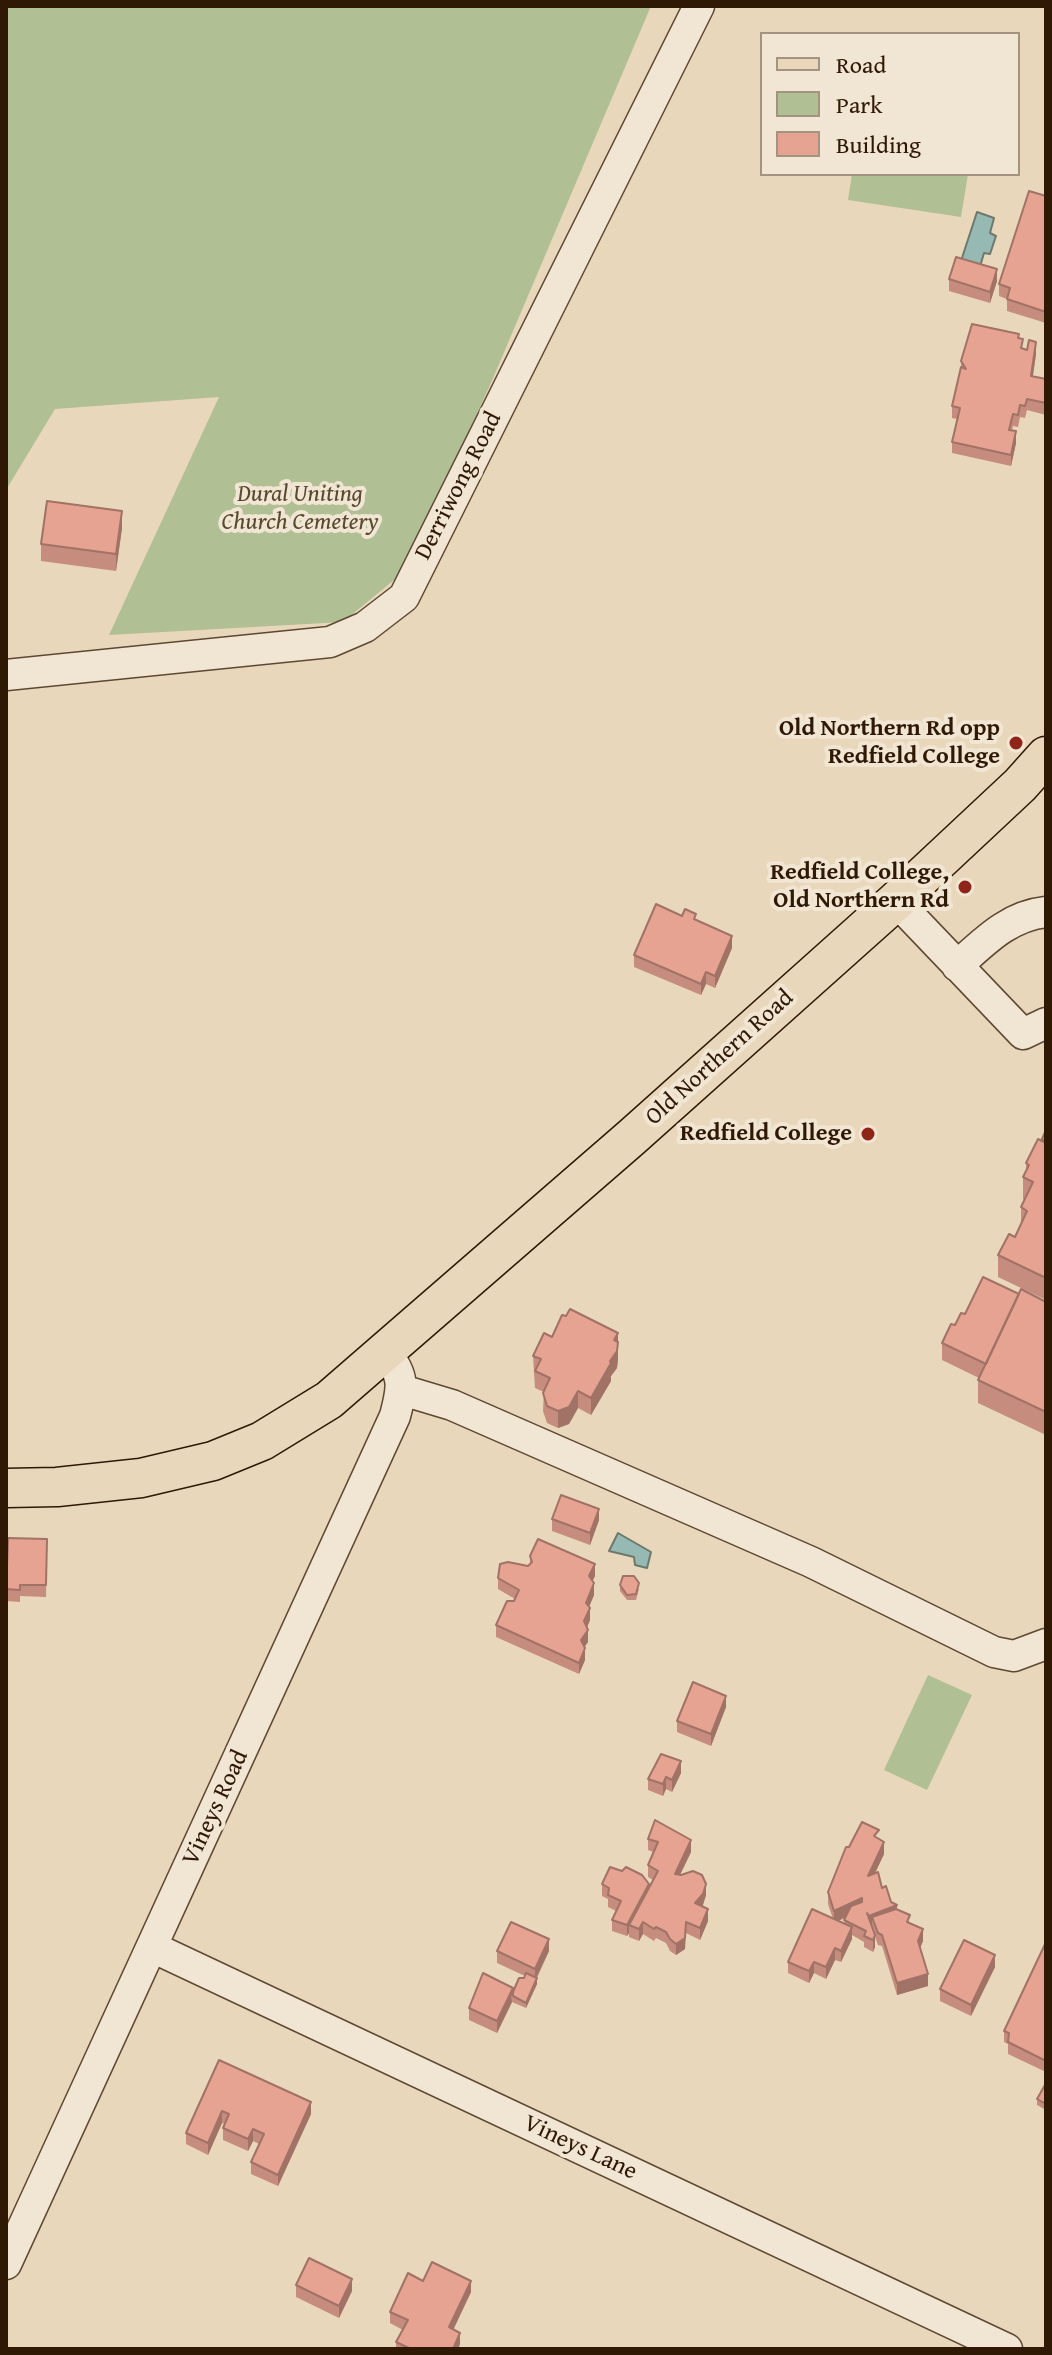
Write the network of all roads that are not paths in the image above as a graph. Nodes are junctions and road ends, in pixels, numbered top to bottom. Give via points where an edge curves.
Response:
1 (699, 6) edge
2 (6, 675) edge
3 (1046, 756) edge
4 (896, 901) junction
5 (1046, 912) edge
6 (957, 966) junction
7 (1046, 1023) edge
8 (384, 1350) junction
9 (402, 1390) junction
10 (6, 1465) edge
11 (6, 1488) edge
12 (1046, 1644) edge
13 (1014, 1656) junction
14 (1046, 1671) edge
15 (152, 1947) junction
16 (6, 2264) edge
17 (1007, 2349) edge

1 - 2 street, Derriwong Road via 404,597 365,627 330,642
3 - 4 main road, Old Northern Road
4 - 6 street
4 - 8 main road, Old Northern Road
5 - 6 street via 1003,926
6 - 7 street via 1023,1034
8 - 9 street via 399,1369
8 - 10 main road, Old Northern Road via 196,1446 117,1460
8 - 11 main road, Old Northern Road via 317,1408 262,1441 213,1461 141,1478
9 - 13 street via 466,1411 811,1562 994,1652
9 - 15 street, Vineys Road via 367,1480
12 - 13 street
13 - 14 street
15 - 16 street, Vineys Road
15 - 17 street, Vineys Lane

